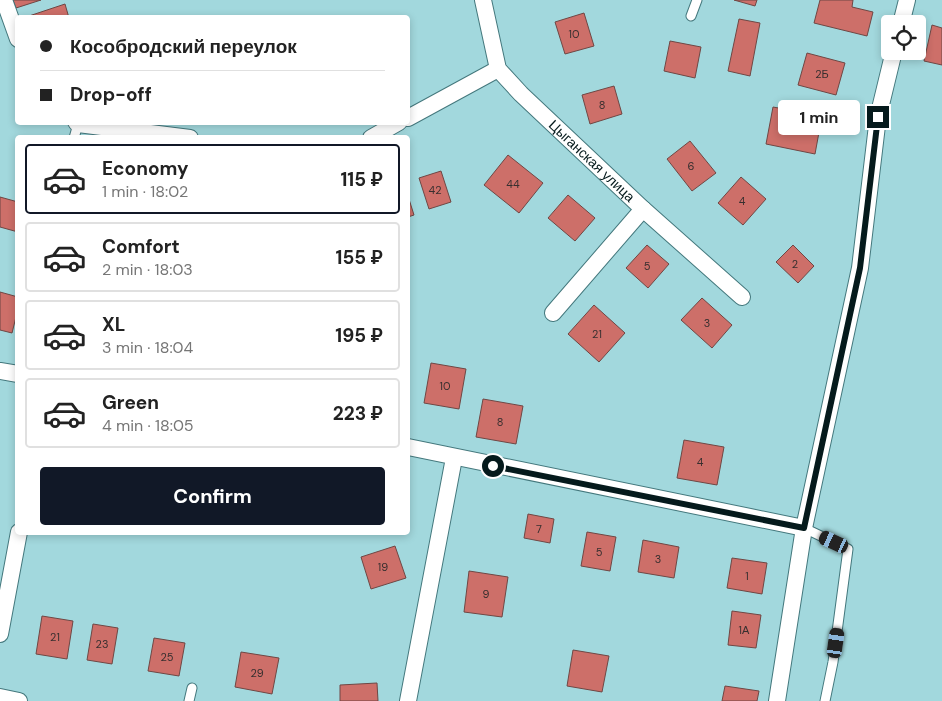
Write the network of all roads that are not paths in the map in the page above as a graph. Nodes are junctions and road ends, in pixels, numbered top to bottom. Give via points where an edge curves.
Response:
1 (4, 0) edge
2 (483, 0) edge
3 (697, 0) edge
4 (907, 0) edge
5 (903, 15) edge
6 (691, 16) dead end
7 (15, 31) edge
8 (892, 60) edge
9 (498, 69) junction
10 (410, 117) edge
11 (393, 125) edge
12 (76, 128) edge
13 (156, 135) edge
14 (375, 135) edge
15 (643, 209) junction
16 (742, 297) dead end
17 (553, 313) dead end
18 (0, 371) edge
19 (15, 374) edge
20 (410, 447) edge
21 (454, 458) junction
22 (804, 528) junction
23 (18, 535) edge
24 (0, 634) edge
25 (192, 688) dead end
26 (0, 697) edge
27 (19, 701) edge
28 (189, 701) edge
29 (408, 701) edge
30 (777, 701) edge
31 (825, 701) edge

1 - 7 street
2 - 9 street
3 - 6 lane
4 - 5 street
8 - 22 street via 878,117 860,268
9 - 10 street
9 - 15 street, Цыганская улица
11 - 14 street
12 - 13 street
15 - 16 street, Цыганская улица
15 - 17 street
18 - 19 street
20 - 21 street
21 - 22 street
21 - 29 street
22 - 30 street
22 - 31 lane via 848,549
23 - 24 street
25 - 28 lane
26 - 27 street

